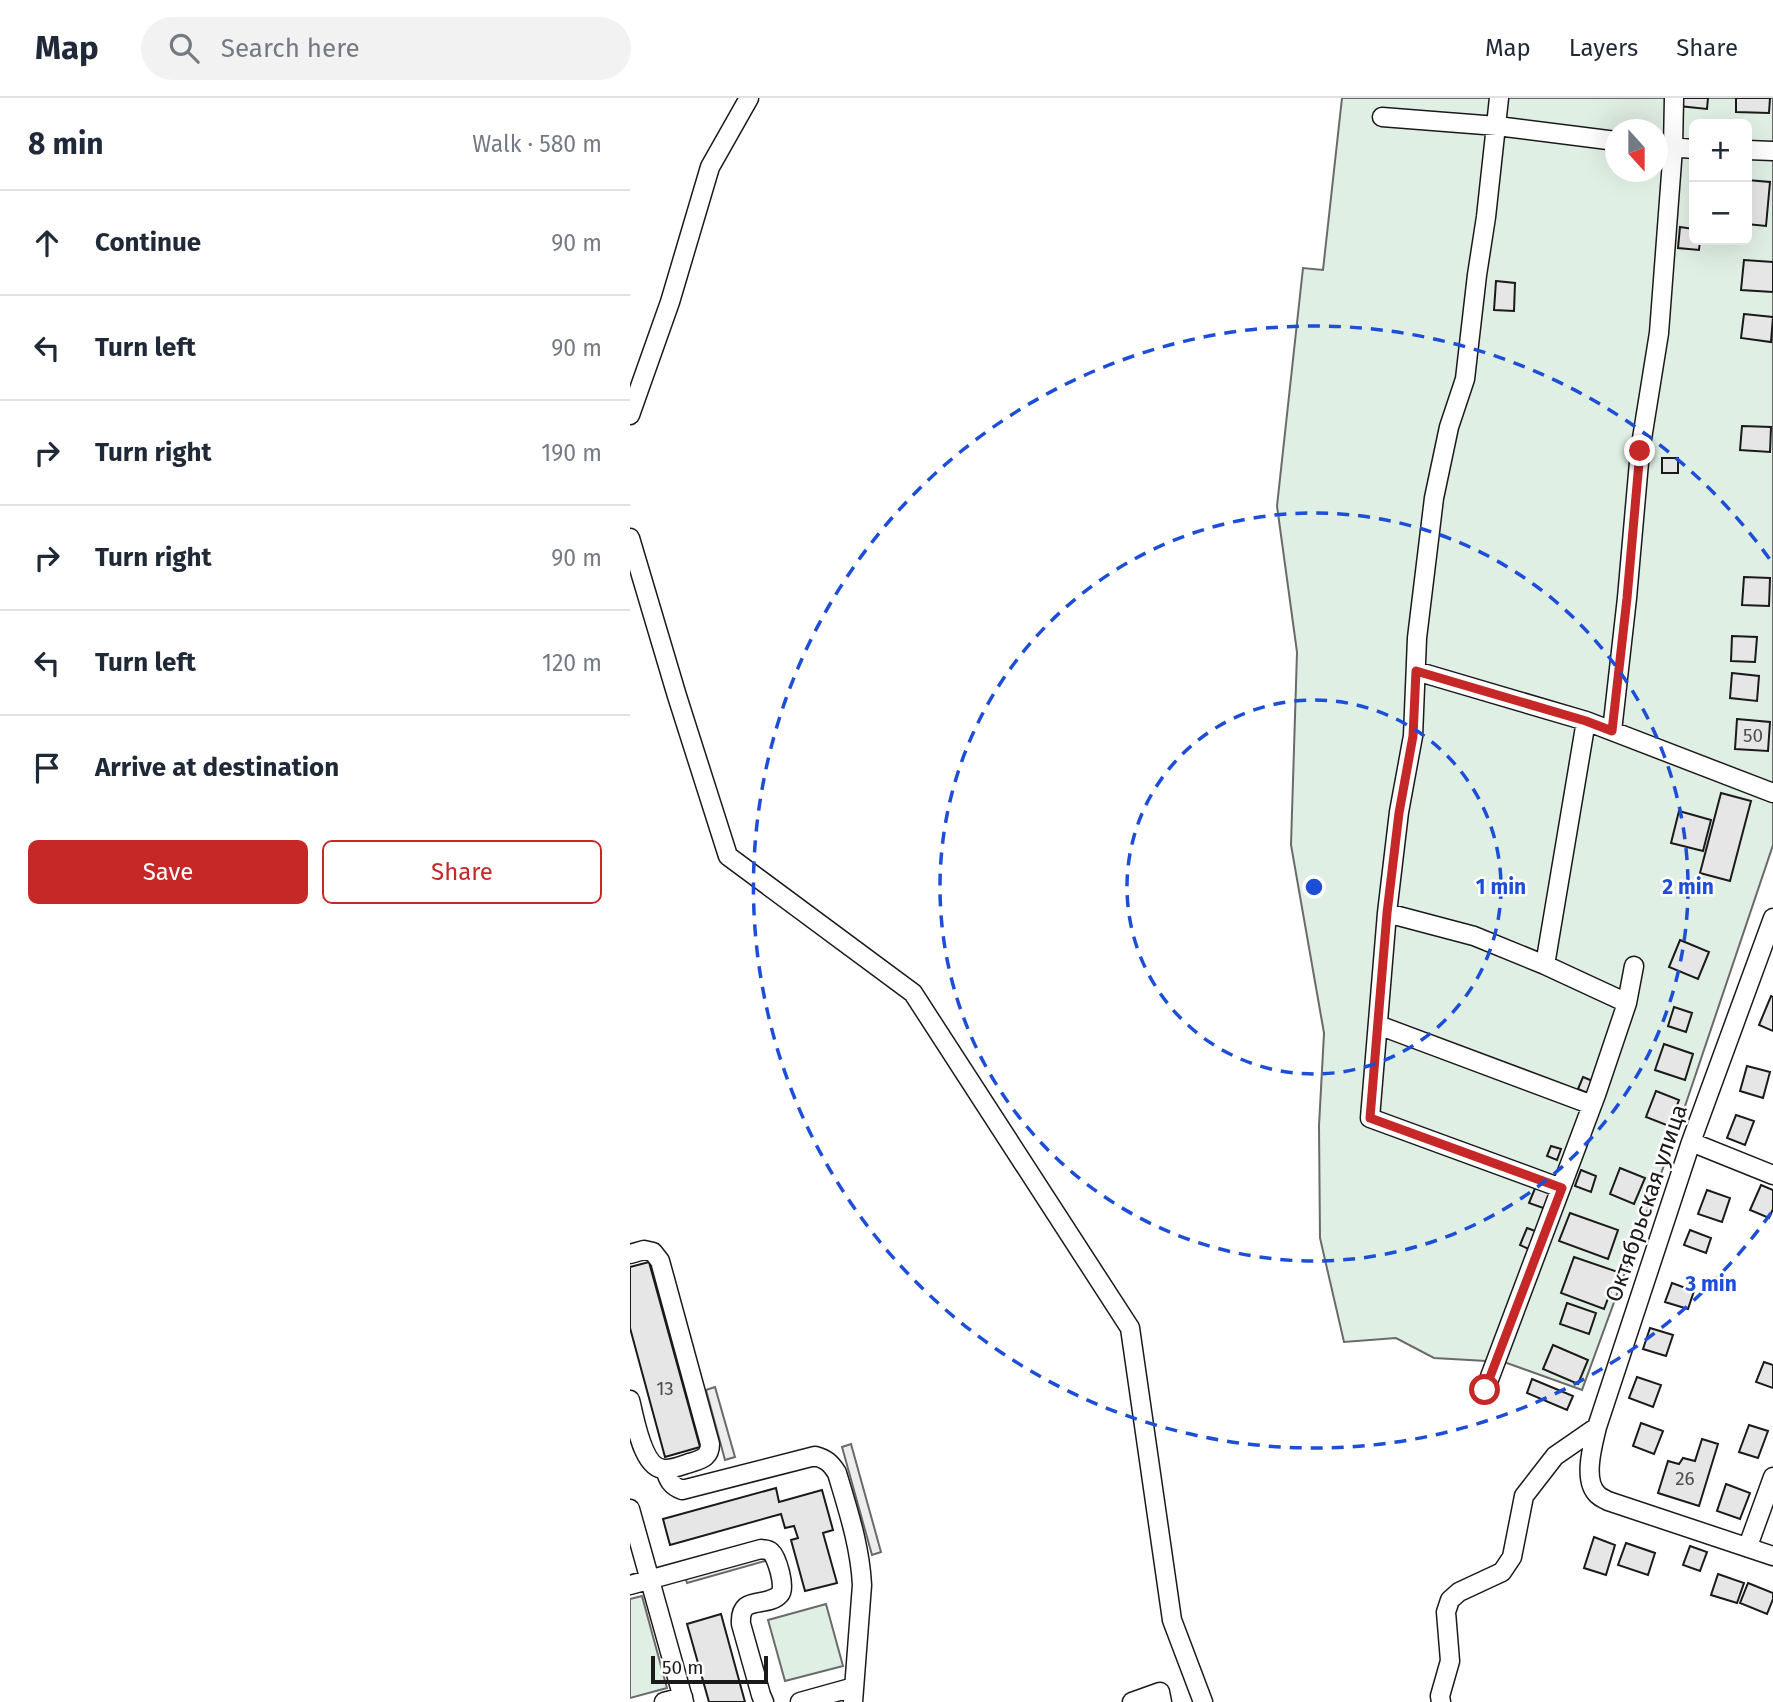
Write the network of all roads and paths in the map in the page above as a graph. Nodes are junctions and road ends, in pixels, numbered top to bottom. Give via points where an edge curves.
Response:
1 (749, 98) edge
2 (1499, 98) edge
3 (1674, 98) edge
4 (1382, 117) dead end
5 (1497, 126) junction
6 (1668, 131) edge
7 (1605, 140) edge
8 (1668, 147) edge
9 (1689, 149) edge
10 (1752, 150) edge
11 (1773, 151) edge
12 (1664, 182) edge
13 (630, 415) edge
14 (630, 538) edge
15 (1416, 671) junction
16 (1586, 721) junction
17 (1612, 731) junction
18 (1773, 793) edge
19 (1387, 913) junction
20 (1773, 918) edge
21 (1545, 965) junction
22 (1634, 966) dead end
23 (1627, 1003) junction
24 (1378, 1025) junction
25 (1592, 1105) junction
26 (1692, 1142) junction
27 (1773, 1175) edge
28 (1562, 1188) junction
29 (630, 1254) edge
30 (1485, 1390) dead end
31 (630, 1400) edge
32 (1597, 1427) junction
33 (636, 1447) edge
34 (666, 1469) junction
35 (1773, 1477) edge
36 (630, 1509) edge
37 (1748, 1546) junction
38 (1773, 1556) edge
39 (650, 1579) junction
40 (630, 1585) edge
41 (853, 1695) edge
42 (683, 1699) edge
43 (664, 1702) edge
44 (764, 1702) edge
45 (800, 1702) edge
46 (1132, 1702) edge
47 (1162, 1702) edge
48 (1203, 1702) edge
49 (1441, 1702) edge

1 - 13 street via 710,167
2 - 5 street
3 - 6 street
4 - 5 street
5 - 7 street
5 - 15 street via 1465,379 1434,498
8 - 9 street
10 - 11 street
12 - 17 street via 1659,333 1640,451
14 - 48 street via 728,856 913,993 1130,1328 1172,1620
15 - 16 street
15 - 19 street via 1413,736
16 - 17 street
16 - 21 street
17 - 18 street
19 - 21 street via 1474,936
19 - 24 street
20 - 26 street, Октябрьская улица
21 - 23 street
22 - 23 street
23 - 25 street
24 - 25 street
24 - 28 street via 1370,1118
25 - 28 street
26 - 27 street
26 - 32 street, Октябрьская улица
28 - 30 street
29 - 34 street via 653,1252 660,1261 710,1444 702,1460
31 - 33 street
32 - 37 street, Октябрьская улица via 1589,1457 1597,1495
32 - 49 street via 1555,1455 1524,1496 1512,1557 1502,1572 1450,1600 1446,1612 1450,1661
33 - 34 street via 653,1465
34 - 41 street via 668,1481 682,1490 815,1456 832,1465 858,1547 861,1572
35 - 37 street
36 - 39 street
37 - 38 street
39 - 40 street
39 - 42 street
39 - 44 street via 761,1549 773,1553 783,1589 774,1598 750,1604 741,1615
41 - 45 street
42 - 43 street
46 - 47 street via 1160,1692

